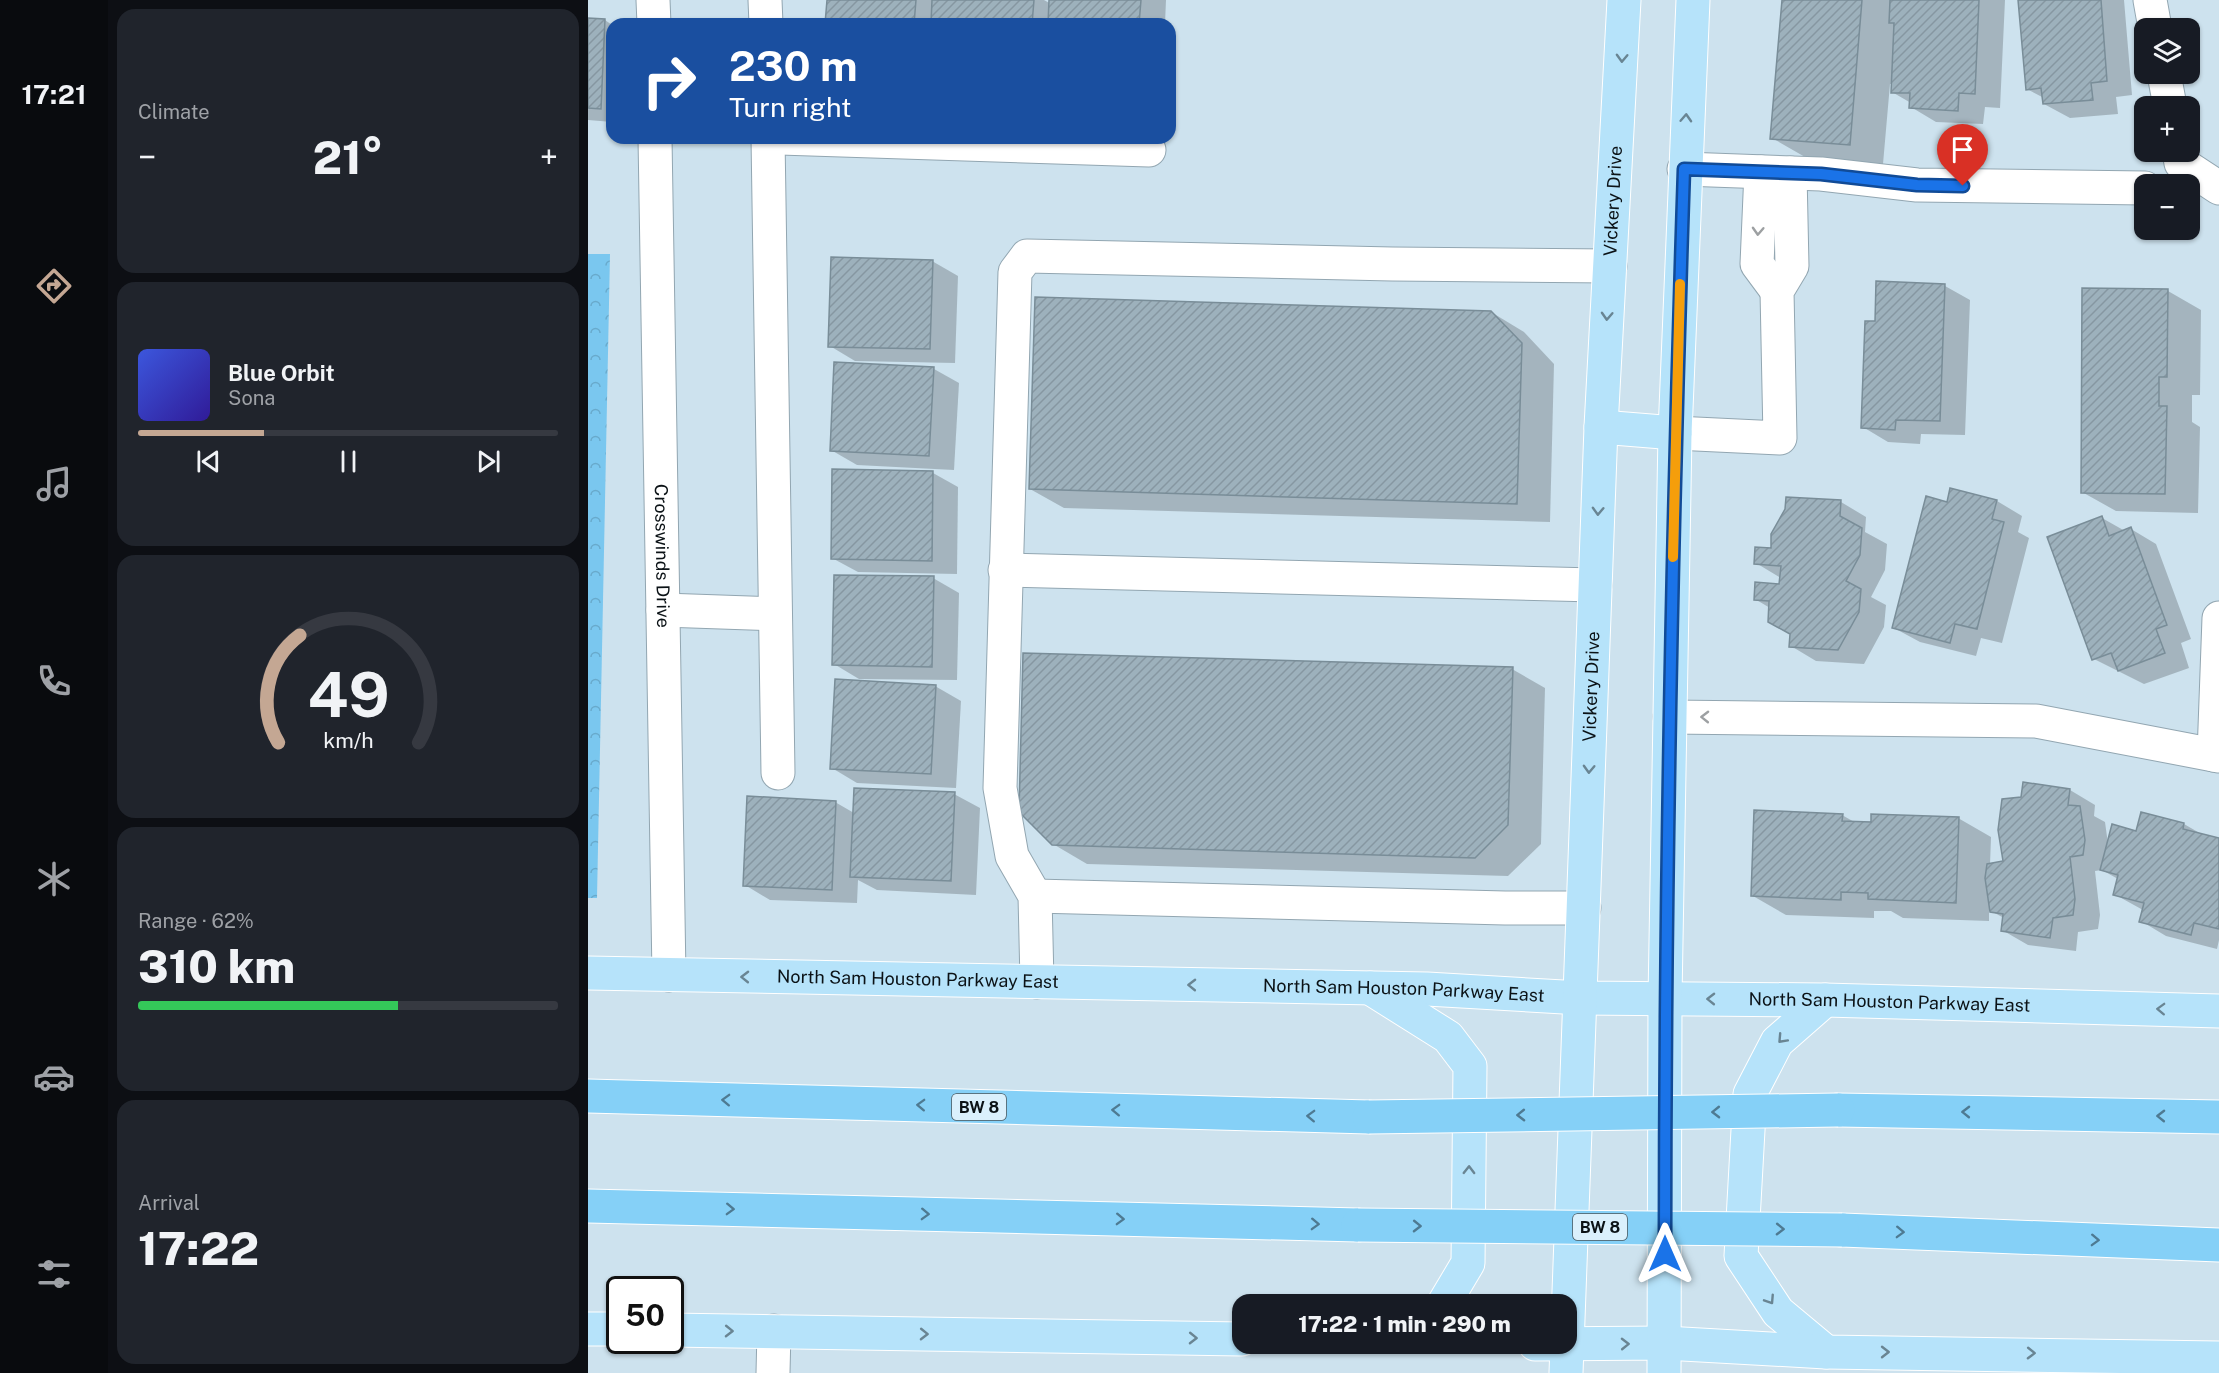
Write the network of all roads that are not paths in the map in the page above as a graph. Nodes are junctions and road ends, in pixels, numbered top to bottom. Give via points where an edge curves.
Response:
1 (653, 0) edge
2 (765, 0) edge
3 (1624, 0) edge
4 (1693, 0) edge
5 (2150, 0) edge
6 (654, 18) edge
7 (766, 18) edge
8 (2153, 18) edge
9 (656, 144) edge
10 (768, 144) edge
11 (964, 144) edge
12 (1149, 150) dead end
13 (2181, 162) edge
14 (1684, 169) junction
15 (1775, 173) junction
16 (2134, 188) edge
17 (2219, 189) edge
18 (2200, 190) edge
19 (1610, 266) junction
20 (1601, 426) junction
21 (1675, 433) junction
22 (1005, 570) junction
23 (1595, 585) junction
24 (663, 610) junction
25 (775, 614) junction
26 (2219, 618) edge
27 (1670, 717) junction
28 (2217, 756) edge
29 (778, 773) dead end
30 (1035, 896) junction
31 (1584, 908) junction
32 (588, 973) edge
33 (669, 975) junction
34 (1036, 982) junction
35 (1370, 988) junction
36 (1581, 998) junction
37 (1665, 998) junction
38 (1825, 1000) junction
39 (2219, 1011) edge
40 (588, 1096) edge
41 (2219, 1117) edge
42 (588, 1206) edge
43 (692, 1208) junction
44 (588, 1214) edge
45 (2219, 1245) edge
46 (1450, 1294) edge
47 (1560, 1294) edge
48 (588, 1329) edge
49 (606, 1329) edge
50 (684, 1330) edge
51 (774, 1331) junction
52 (1232, 1339) edge
53 (1826, 1352) junction
54 (1556, 1354) edge
55 (1665, 1358) edge
56 (2219, 1358) edge
57 (1972, 1363) edge
58 (773, 1373) edge

1 - 6 street
2 - 7 street
3 -> 19 main road, Vickery Drive
14 -> 4 main road
5 - 8 street
9 - 24 street, Crosswinds Drive
10 - 25 street
11 - 12 street
13 - 17 street
14 - 15 street
14 - 21 main road
15 - 16 street via 1917,185
15 - 21 street via 1757,264 1777,291 1780,438
17 - 18 street
19 -> 20 main road, Vickery Drive
19 - 22 street via 1027,256 1015,272
20 - 21 main road
20 -> 23 main road, Vickery Drive
21 - 27 main road
22 - 23 street
22 - 30 street via 1000,788 1012,856
23 -> 31 main road, Vickery Drive
24 - 25 street
24 - 33 street, Crosswinds Drive
25 - 29 street
26 - 28 street
28 -> 27 street via 2036,721
27 - 37 main road
30 - 31 street
30 - 34 street
31 - 36 main road, Vickery Drive
32 - 33 main road, North Sam Houston Parkway East
34 -> 33 main road, North Sam Houston Parkway East
35 -> 34 main road, North Sam Houston Parkway East
35 - 36 main road, North Sam Houston Parkway East
46 -> 35 main road via 1468,1263 1470,1066 1448,1037
36 - 37 main road, North Sam Houston Parkway East
36 - 47 main road, Vickery Drive
38 -> 37 main road, North Sam Houston Parkway East
37 - 55 main road
39 -> 38 main road, North Sam Houston Parkway East
38 -> 53 main road via 1777,1042 1750,1094 1741,1256 1778,1312
41 -> 40 highway, BW 8, bridge via 1838,1110 1370,1117
42 - 43 highway, BW 8
43 - 44 highway
43 -> 45 highway, BW 8, bridge via 1358,1225 1842,1230
48 - 49 main road
50 -> 51 main road
51 -> 52 main road
51 - 58 street
53 - 55 main road
53 -> 57 main road
54 -> 55 main road
57 -> 56 main road

